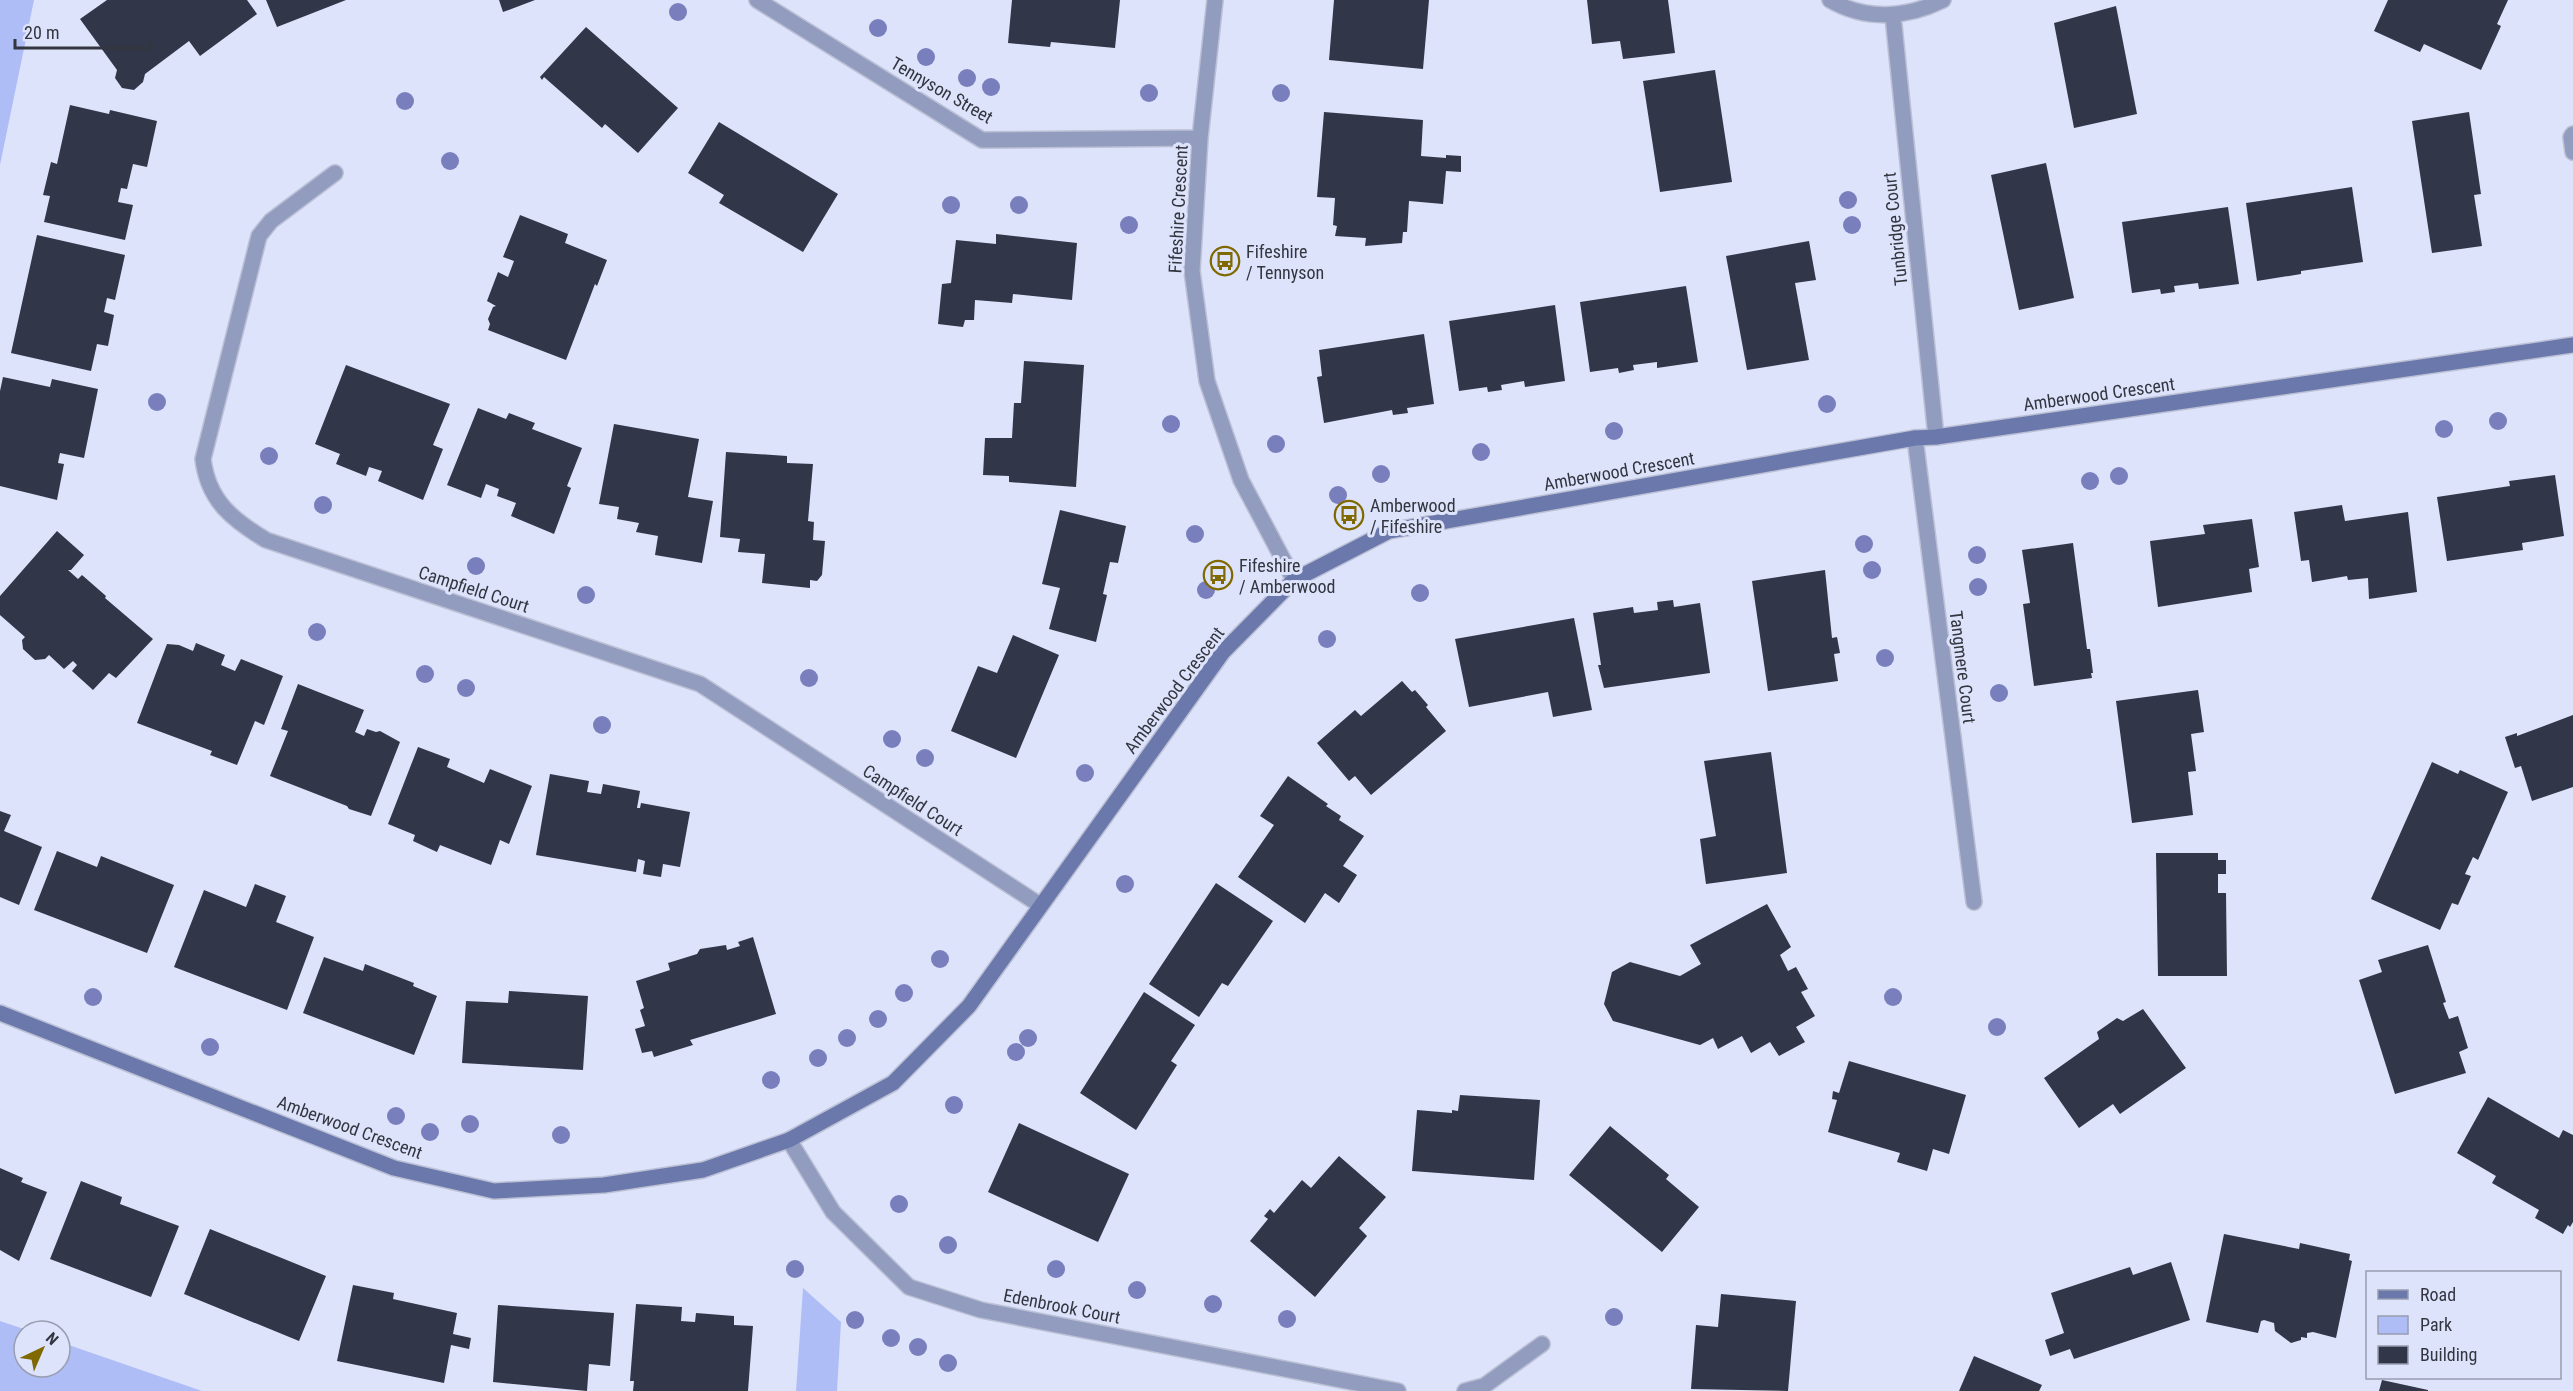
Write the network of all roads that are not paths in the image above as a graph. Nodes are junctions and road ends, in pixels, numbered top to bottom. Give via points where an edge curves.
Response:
1 (757, 0) edge
2 (1215, 0) edge
3 (1830, 0) edge
4 (1943, 0) edge
5 (1893, 16) junction
6 (2573, 134) edge
7 (1200, 138) junction
8 (2573, 152) edge
9 (335, 173) dead end
10 (2573, 345) edge
11 (1936, 437) junction
12 (1915, 438) junction
13 (1294, 580) junction
14 (1974, 902) dead end
15 (1040, 905) junction
16 (0, 1013) edge
17 (789, 1140) junction
18 (1542, 1344) dead end
19 (1398, 1391) edge
20 (1465, 1391) edge

1 - 7 street, Tennyson Street via 982,140
2 - 7 street, Fifeshire Crescent
3 - 5 street via 1845,9
4 - 5 street via 1919,12
5 - 11 street, Tunbridge Court
6 - 8 street
7 - 13 street, Fifeshire Crescent via 1192,271 1207,381 1241,480
9 - 15 street, Campfield Court via 270,220 259,236 203,459 217,498 234,520 266,540 700,684
10 - 11 street, Amberwood Crescent
11 - 12 street, Amberwood Crescent
12 - 13 street, Amberwood Crescent via 1389,531
12 - 14 street, Tangmere Court
13 - 15 street, Amberwood Crescent via 1223,652
15 - 17 street, Amberwood Crescent via 969,1006 893,1083
16 - 17 street, Amberwood Crescent via 394,1168 494,1191 604,1185 704,1170
17 - 19 street, Edenbrook Court via 833,1212 909,1287 981,1310
18 - 20 street via 1484,1386

